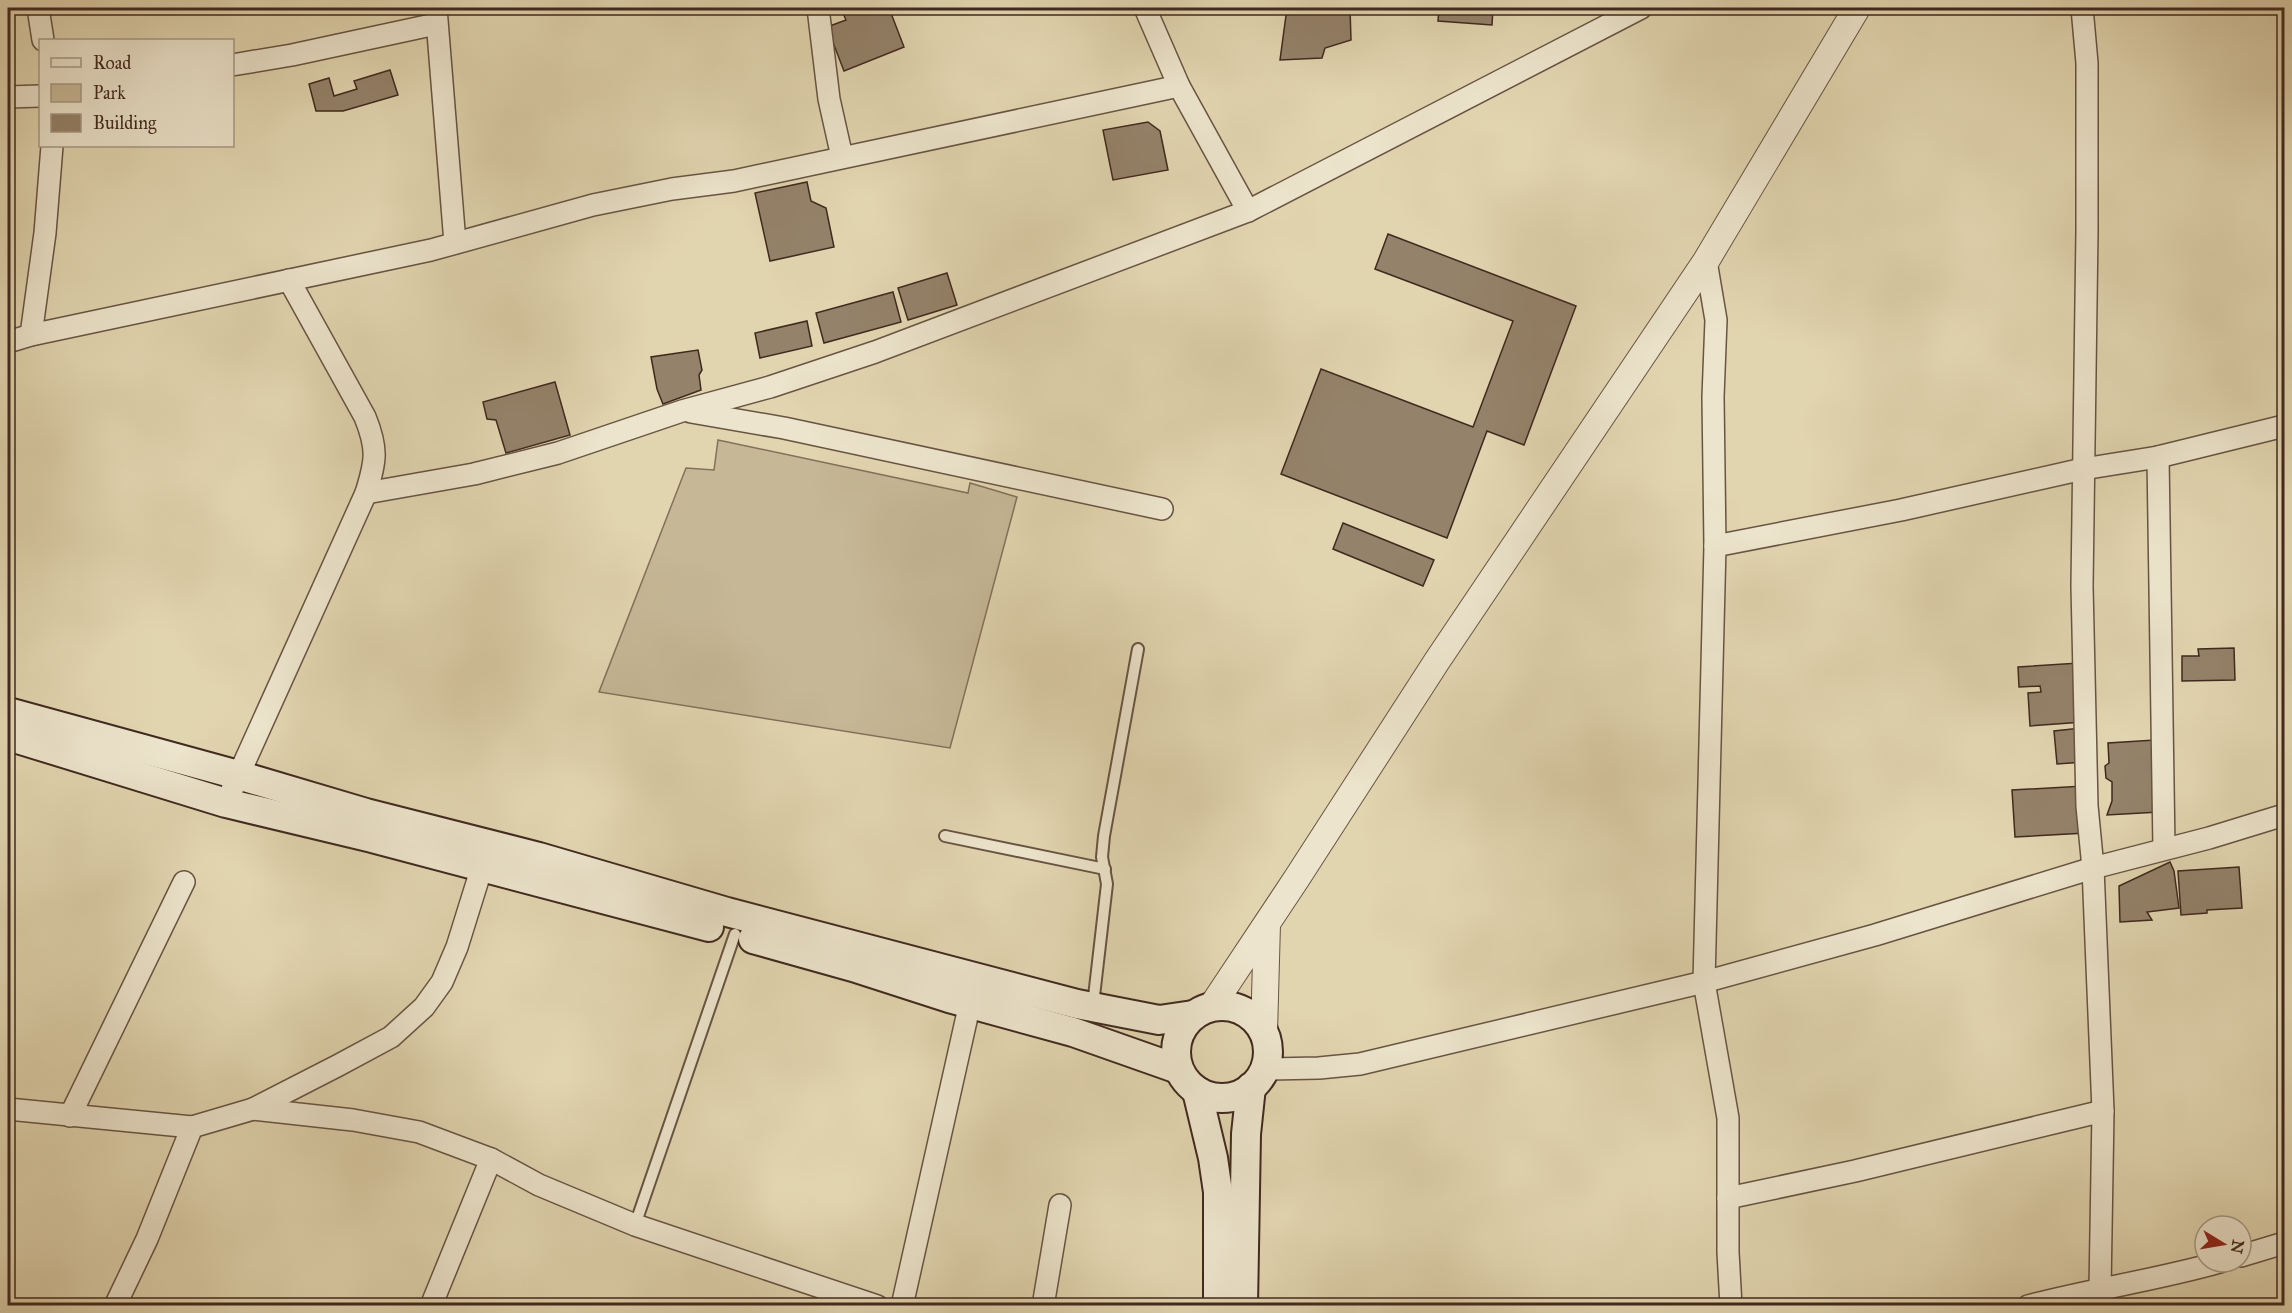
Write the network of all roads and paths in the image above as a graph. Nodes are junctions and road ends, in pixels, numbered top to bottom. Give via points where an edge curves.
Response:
1 (38, 8) edge
2 (818, 8) edge
3 (1145, 8) edge
4 (1641, 8) edge
5 (1857, 8) edge
6 (2082, 8) edge
7 (436, 16) edge
8 (43, 39) edge
9 (234, 66) edge
10 (1179, 86) junction
11 (39, 96) edge
12 (8, 97) edge
13 (52, 147) edge
14 (842, 157) junction
15 (1248, 211) junction
16 (455, 243) junction
17 (1706, 261) junction
18 (289, 280) junction
19 (31, 335) junction
20 (8, 342) edge
21 (682, 411) junction
22 (2284, 426) edge
23 (2158, 457) junction
24 (2083, 468) junction
25 (366, 493) junction
26 (1162, 509) dead end
27 (1715, 546) junction
28 (1138, 650) dead end
29 (8, 712) edge
30 (8, 736) edge
31 (238, 775) junction
32 (226, 803) junction
33 (2284, 815) edge
34 (945, 836) dead end
35 (2163, 849) junction
36 (485, 855) junction
37 (2093, 868) junction
38 (1105, 869) junction
39 (184, 882) dead end
40 (1267, 924) junction
41 (735, 934) junction
42 (1704, 982) junction
43 (970, 1003) junction
44 (1093, 1007) junction
45 (1203, 1011) junction
46 (1263, 1033) junction
47 (1178, 1069) junction
48 (1258, 1078) junction
49 (1197, 1091) junction
50 (8, 1109) edge
51 (253, 1109) junction
52 (2103, 1111) junction
53 (70, 1116) junction
54 (192, 1127) junction
55 (491, 1159) junction
56 (1728, 1198) junction
57 (1060, 1205) dead end
58 (635, 1225) junction
59 (2284, 1243) edge
60 (2253, 1252) edge
61 (2193, 1270) edge
62 (2099, 1298) edge
63 (115, 1305) edge
64 (431, 1305) edge
65 (877, 1305) edge
66 (902, 1305) edge
67 (1042, 1305) edge
68 (1218, 1305) edge
69 (1243, 1305) edge
70 (1731, 1305) edge
71 (2028, 1305) edge

1 - 8 street
2 - 14 street via 829,99
3 - 10 street
4 - 15 street
5 - 17 street
6 - 24 street via 2087,63
7 - 9 street via 292,55
7 - 16 street
10 - 14 street
10 - 15 street
11 - 12 street
13 - 19 street
14 - 16 street via 734,181 593,205
15 - 21 street via 875,352
16 - 18 street
17 - 27 street via 1716,320
17 - 40 street via 1437,661
18 - 19 street
18 - 25 street via 373,436 375,466
19 - 20 street
21 - 25 street via 558,453 474,474
21 - 26 street via 784,428
22 - 23 street
23 - 24 street
23 - 35 street
24 - 27 street via 1901,510
24 - 37 street via 2087,806
25 - 31 street
27 - 42 street
28 - 38 lane via 1104,836
29 - 31 main road
30 - 32 main road
31 - 32 street
31 - 36 main road via 366,813
32 - 36 main road
33 - 35 street
34 - 38 lane
35 - 37 street
36 - 41 main road
36 - 44 main road via 727,912
36 - 51 street via 457,947 442,982 424,1007 391,1037
37 - 42 street
37 - 52 street
38 - 44 lane via 1107,884
39 - 53 street
40 - 45 street
40 - 46 street
41 - 43 main road
41 - 58 lane
42 - 48 street via 1360,1064
42 - 56 street via 1728,1118
43 - 47 main road via 1073,1032
43 - 66 street
44 - 45 main road via 1159,1020
45 - 46 main road via 1232,1007 1251,1016
45 - 47 main road via 1181,1030 1175,1049
46 - 48 main road via 1268,1057
47 - 49 main road
48 - 49 main road via 1239,1095 1225,1098
48 - 69 main road via 1246,1134
49 - 68 main road via 1218,1192
50 - 53 street
51 - 54 street
51 - 55 street via 419,1132
52 - 56 street
52 - 62 street
53 - 54 street
54 - 63 street via 147,1239
55 - 58 street via 539,1185
55 - 64 street
56 - 70 street
57 - 67 street
58 - 65 street
59 - 60 street
61 - 62 street
62 - 71 street via 2067,1295

